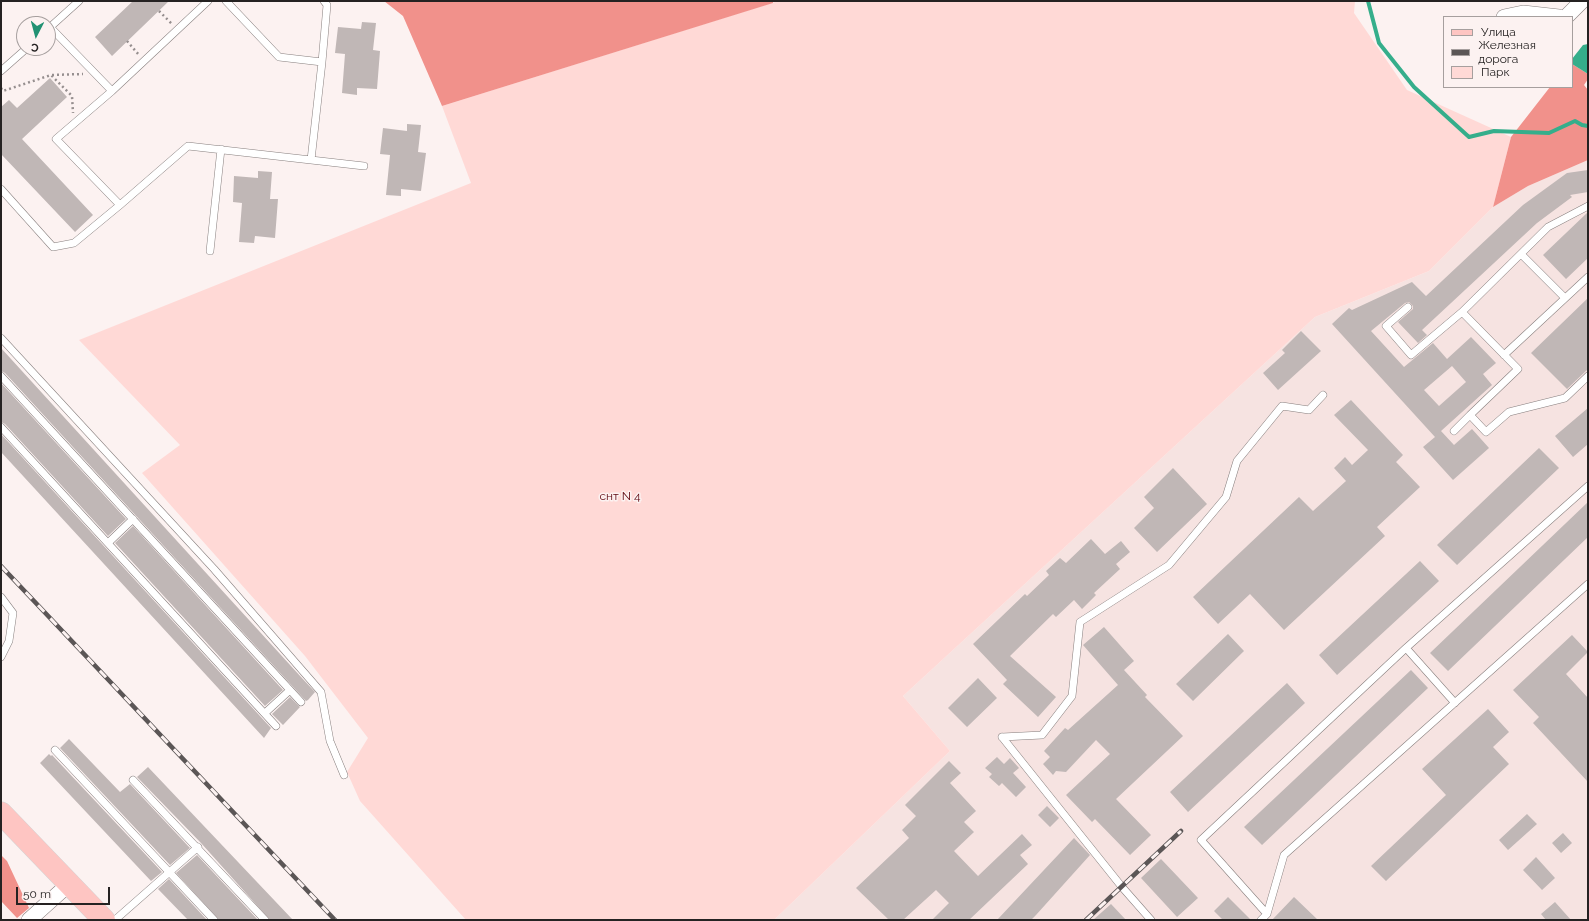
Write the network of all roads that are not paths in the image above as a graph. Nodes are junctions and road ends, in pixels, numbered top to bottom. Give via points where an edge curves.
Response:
1 (79, 1) edge
2 (208, 1) edge
3 (226, 1) edge
4 (324, 1) edge
5 (1582, 1) edge
6 (1509, 16) edge
7 (1550, 16) edge
8 (1567, 16) edge
9 (56, 22) edge
10 (56, 35) edge
11 (18, 56) edge
12 (322, 62) junction
13 (1, 71) edge
14 (112, 91) junction
15 (221, 150) junction
16 (311, 160) junction
17 (364, 166) dead end
18 (1, 189) edge
19 (120, 205) junction
20 (1588, 206) edge
21 (210, 251) dead end
22 (1521, 254) junction
23 (1588, 277) edge
24 (1565, 298) junction
25 (1408, 307) dead end
26 (1462, 312) junction
27 (1, 338) edge
28 (1504, 355) junction
29 (1, 376) edge
30 (1588, 376) edge
31 (1323, 395) dead end
32 (1470, 415) junction
33 (1, 427) edge
34 (1454, 431) dead end
35 (1588, 486) edge
36 (133, 519) junction
37 (108, 543) junction
38 (1588, 584) edge
39 (1, 597) edge
40 (1406, 648) junction
41 (1, 657) edge
42 (290, 690) junction
43 (301, 702) dead end
44 (1454, 703) junction
45 (265, 714) junction
46 (276, 726) dead end
47 (55, 750) dead end
48 (344, 775) dead end
49 (133, 780) dead end
50 (1, 813) edge
51 (198, 847) junction
52 (170, 873) junction
53 (68, 884) junction
54 (1267, 914) junction
55 (29, 920) edge
56 (104, 920) edge
57 (115, 920) edge
58 (214, 920) edge
59 (265, 920) edge
60 (1152, 920) edge
61 (1261, 920) edge

1 - 9 lane
2 - 14 lane
3 - 12 lane via 279,57
4 - 12 lane via 327,5
5 - 8 street
6 - 7 street via 1523,13
10 - 14 lane
11 - 13 lane
12 - 16 lane
14 - 19 lane via 56,139
15 - 16 lane
15 - 19 lane via 188,146
15 - 21 lane
16 - 17 lane
18 - 19 lane via 53,247 74,243
20 - 22 lane via 1548,227
22 - 24 lane
22 - 26 lane
23 - 24 lane
24 - 28 lane
25 - 26 lane via 1386,326 1411,355
26 - 28 lane
27 - 48 lane via 214,569 321,692 330,741
28 - 32 lane via 1518,368
29 - 36 lane
30 - 32 lane via 1565,398 1509,412 1486,432
31 - 60 lane via 1309,410 1282,406 1237,461 1226,497 1169,564 1080,622 1072,696 1042,735 1002,738 1122,887
32 - 34 lane
33 - 37 lane
35 - 40 lane
36 - 37 lane
36 - 42 lane
37 - 45 lane
38 - 44 lane
39 - 41 lane via 13,612 9,641
40 - 44 lane
40 - 54 lane via 1201,840
42 - 43 lane
42 - 45 lane
44 - 54 lane via 1284,855
45 - 46 lane
47 - 52 lane
49 - 51 lane
50 - 53 main road
51 - 52 lane
51 - 59 lane
52 - 57 lane
52 - 58 lane
53 - 55 street
53 - 56 main road
54 - 61 lane

